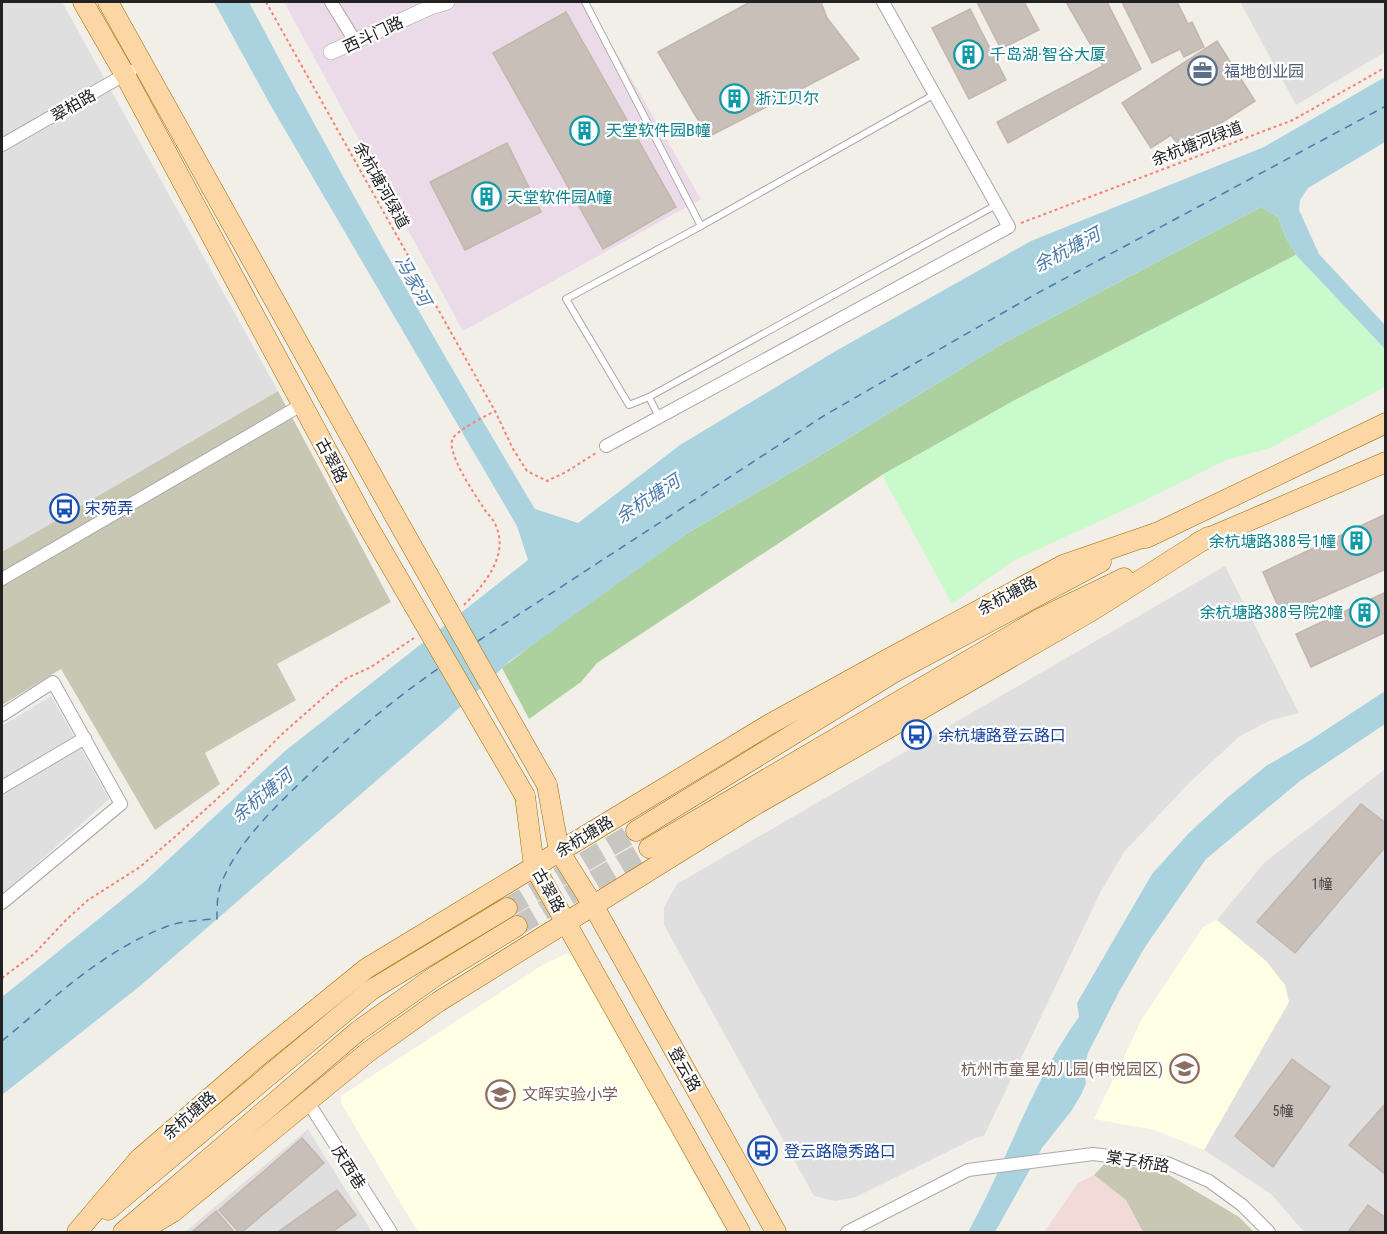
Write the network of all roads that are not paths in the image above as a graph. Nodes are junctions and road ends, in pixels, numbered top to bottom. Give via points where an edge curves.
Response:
1 (83, 2) edge
2 (108, 2) edge
3 (331, 2) edge
4 (447, 2) edge
5 (585, 2) edge
6 (883, 2) edge
7 (429, 4) edge
8 (355, 41) junction
9 (331, 52) dead end
10 (143, 64) junction
11 (125, 75) junction
12 (935, 94) junction
13 (2, 145) edge
14 (997, 205) junction
15 (701, 226) junction
16 (649, 397) junction
17 (303, 404) junction
18 (658, 417) junction
19 (1386, 423) edge
20 (606, 446) road end
21 (1386, 462) edge
22 (1156, 533) junction
23 (1208, 537) junction
24 (2, 579) edge
25 (2, 715) edge
26 (85, 738) junction
27 (2, 787) edge
28 (636, 831) tunnel mouth
29 (649, 848) tunnel mouth
30 (559, 851) junction
31 (534, 866) junction
32 (2, 903) edge
33 (593, 905) junction
34 (507, 908) tunnel mouth
35 (566, 922) junction
36 (517, 926) tunnel mouth
37 (308, 1102) junction
38 (79, 1233) edge
39 (123, 1233) edge
40 (139, 1233) edge
41 (391, 1233) edge
42 (740, 1233) edge
43 (776, 1233) edge
44 (847, 1233) edge
45 (1269, 1233) edge

1 - 11 main road, 古翠路
2 - 10 main road, 古翠路
3 - 8 street
4 - 7 street, 西斗门路
5 - 15 lane
6 - 12 street
7 - 8 street, 西斗门路
8 - 9 street, 西斗门路
10 - 11 street, 翠柏路
10 - 30 main road, 古翠路, bridge via 547,785
11 - 13 street, 翠柏路
11 - 17 main road, 古翠路
12 - 14 street
12 - 15 lane
14 - 16 lane
14 - 18 street via 1010,227
15 - 16 lane via 566,299 629,405
16 - 18 lane
17 - 24 street
17 - 31 main road, 古翠路, bridge via 366,523 525,796
18 - 20 street
19 - 22 main road, 余杭塘路
21 - 23 main road
22 - 28 main road, 余杭塘路 via 893,673
22 - 30 main road, 余杭塘路 via 1063,565 770,724
23 - 29 main road via 1039,619
23 - 33 main road via 1093,610 750,808
25 - 26 street via 54,682
26 - 27 street
26 - 32 street via 122,804
30 - 31 main road, 余杭塘路
30 - 33 main road, 古翠路
31 - 35 main road, 古翠路
31 - 38 main road, 余杭塘路 via 367,968 255,1058 139,1159
33 - 35 main road
33 - 43 main road, 登云路
34 - 38 main road, 余杭塘路 via 371,990
35 - 37 main road via 438,1002 368,1052
35 - 42 main road, 登云路
36 - 39 main road via 437,975 358,1031
37 - 40 main road via 173,1212
37 - 41 street, 庆西巷
44 - 45 street, 棠子桥路 via 968,1170 1093,1154 1167,1163 1209,1180 1242,1205

